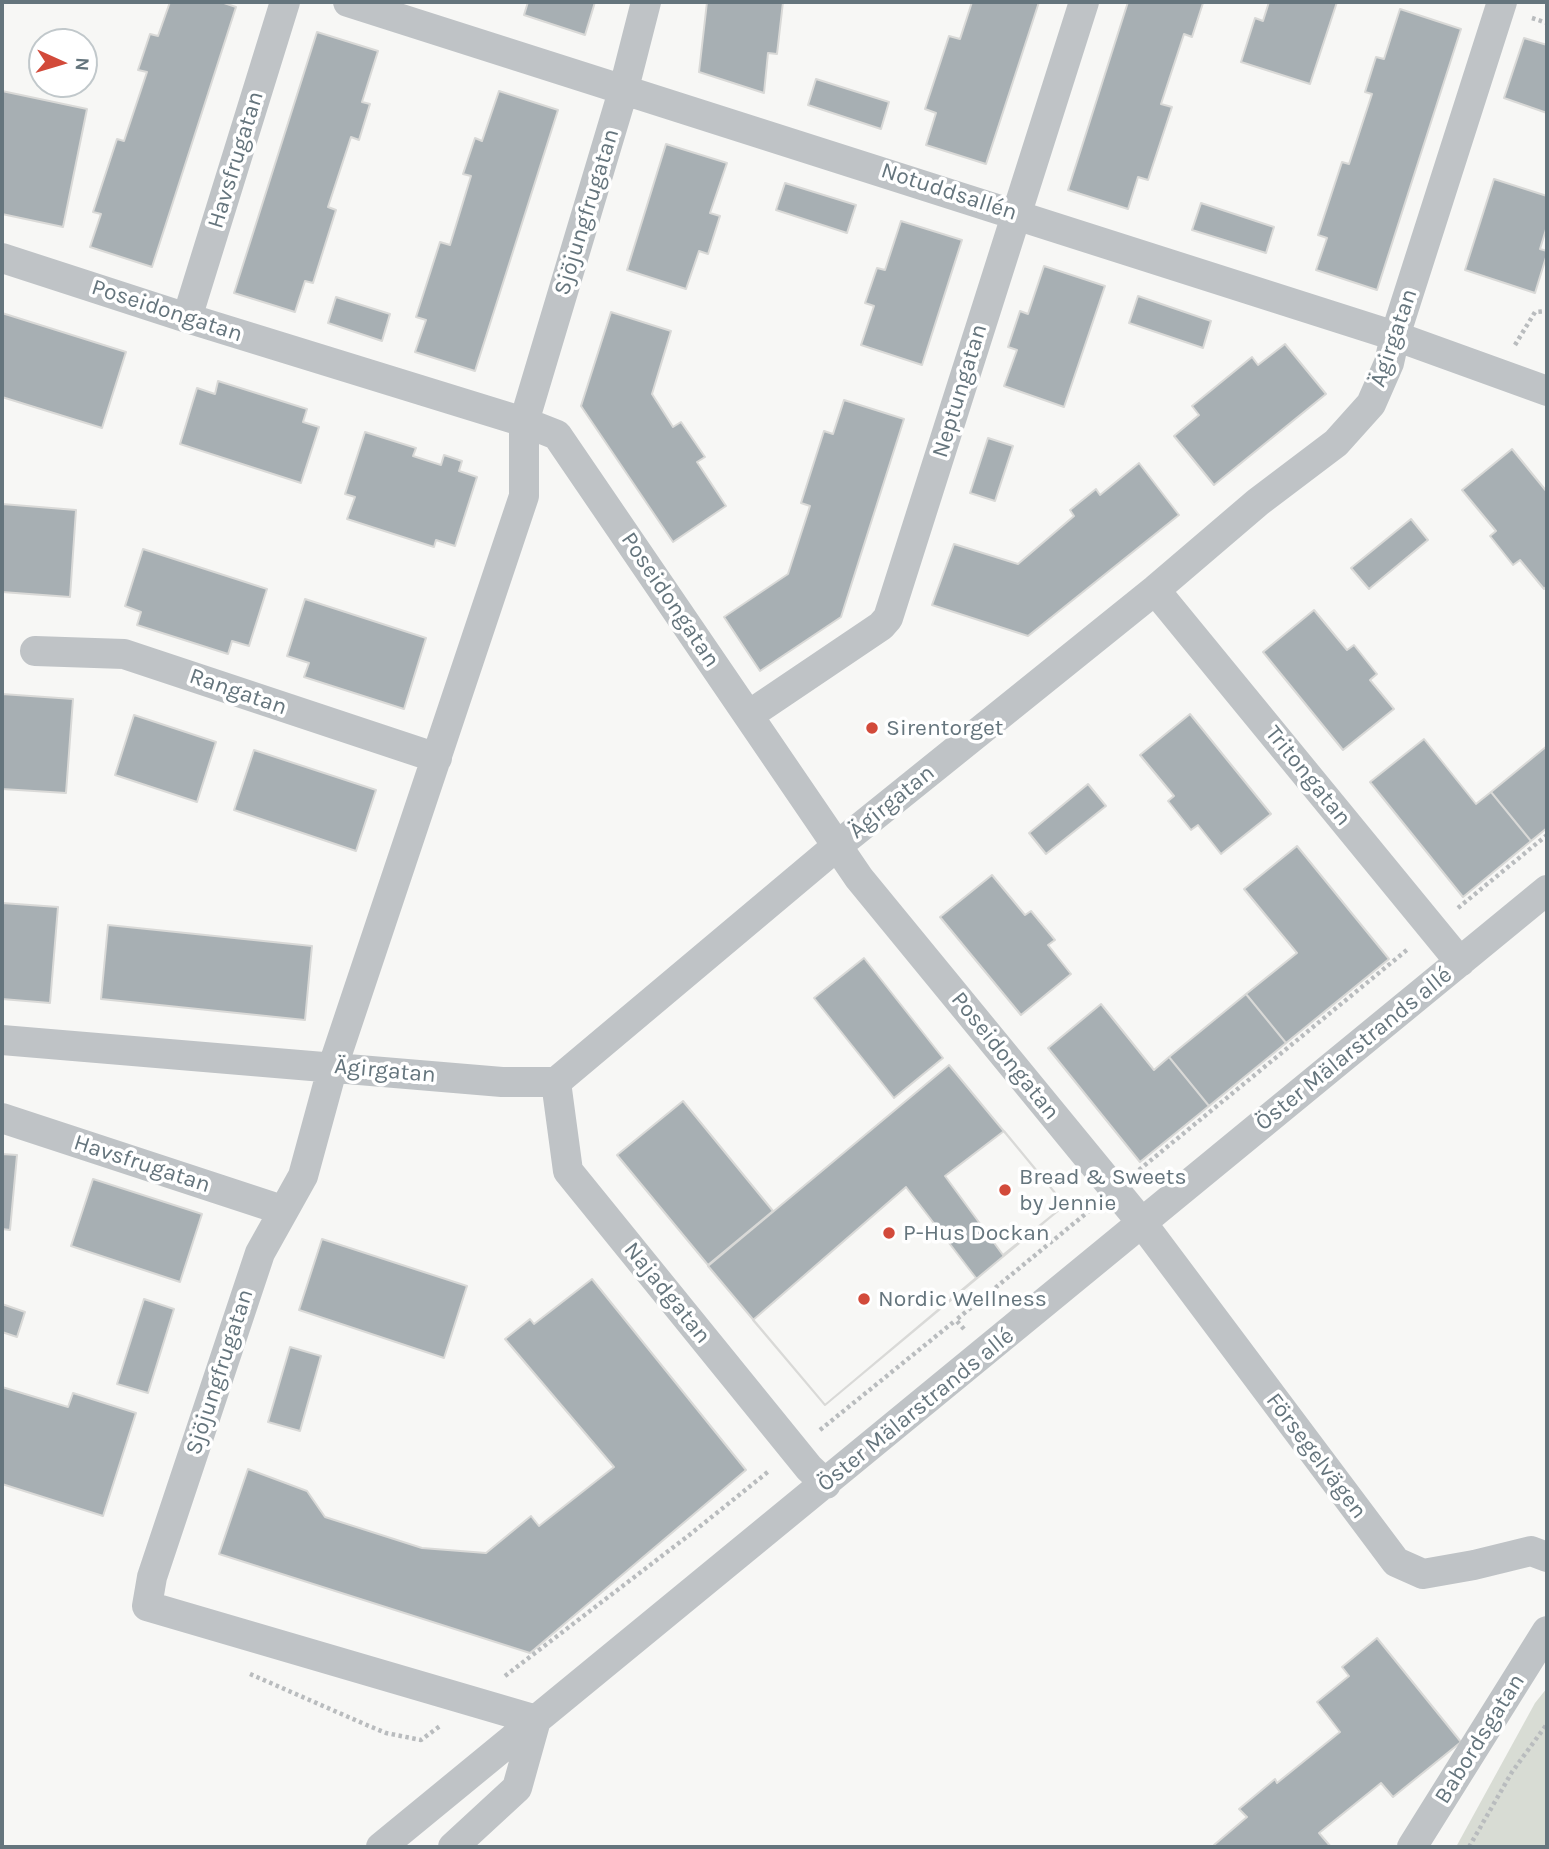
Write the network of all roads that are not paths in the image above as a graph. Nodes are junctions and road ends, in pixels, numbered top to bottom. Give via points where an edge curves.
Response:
1 (285, 2) edge
2 (348, 2) edge
3 (646, 2) edge
4 (1084, 2) edge
5 (1502, 2) edge
6 (624, 89) junction
7 (1016, 213) junction
8 (2, 258) edge
9 (187, 318) junction
10 (1395, 336) junction
11 (1547, 391) edge
12 (524, 422) junction
13 (1155, 590) junction
14 (35, 650) dead end
15 (749, 715) junction
16 (437, 758) junction
17 (837, 846) junction
18 (1547, 890) edge
19 (1460, 962) junction
20 (2, 1040) edge
21 (333, 1066) junction
22 (556, 1082) junction
23 (2, 1118) edge
24 (282, 1210) junction
25 (1142, 1223) junction
26 (826, 1484) junction
27 (1547, 1557) edge
28 (1547, 1631) edge
29 (536, 1720) junction
30 (381, 1847) edge
31 (453, 1847) edge
32 (1412, 1847) edge

1 - 9 street, Havsfrugatan
2 - 6 street, Notuddsallén
3 - 6 street, Sjöjungfrugatan
4 - 7 street, Neptungatan
5 - 10 street, Ägirgatan
6 - 7 street, Notuddsallén
6 - 12 street, Sjöjungfrugatan
7 - 10 street, Notuddsallén
7 - 15 street, Neptungatan via 888,618
8 - 9 street, Poseidongatan
9 - 12 street, Poseidongatan
10 - 11 street, Notuddsallén
10 - 13 street, Ägirgatan via 1371,404 1336,443
12 - 15 street, Poseidongatan via 558,435
12 - 16 street, Sjöjungfrugatan via 524,496
13 - 17 street, Ägirgatan
13 - 19 street, Tritongatan
14 - 16 street, Rangatan via 124,654
15 - 17 street, Poseidongatan
16 - 21 street, Sjöjungfrugatan
17 - 22 street, Ägirgatan
17 - 25 street, Poseidongatan
18 - 19 street, Öster Mälarstrands allé
19 - 25 street, Öster Mälarstrands allé
20 - 21 street, Ägirgatan
21 - 22 street, Ägirgatan via 502,1082
21 - 24 street, Sjöjungfrugatan via 303,1175
22 - 26 street, Najadgatan via 568,1171
23 - 24 street, Havsfrugatan
24 - 29 street, Sjöjungfrugatan via 260,1253 152,1577 147,1606
25 - 26 street, Öster Mälarstrands allé
25 - 27 street, Försegelvägen via 1396,1562 1423,1574 1531,1551
26 - 29 street, Öster Mälarstrands allé
28 - 32 street, Babordsgatan
29 - 30 street, Öster Mälarstrands allé
29 - 31 street via 517,1788

